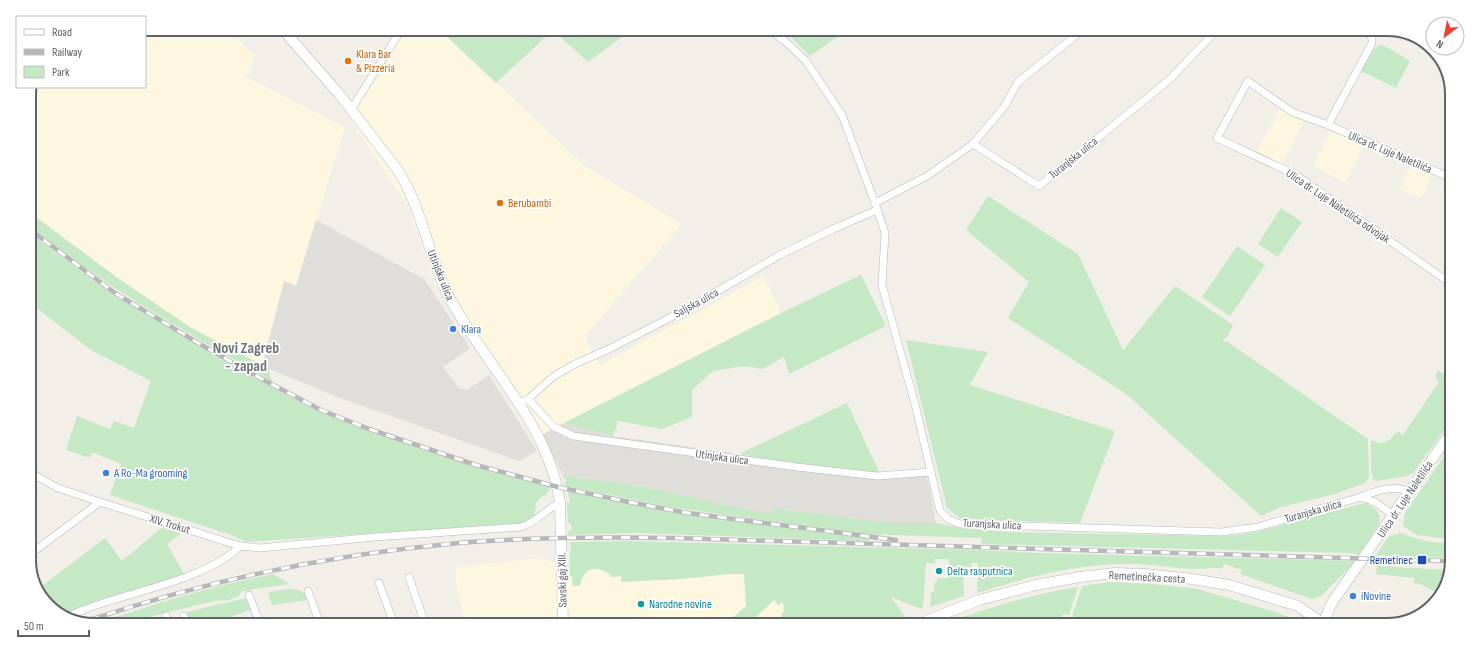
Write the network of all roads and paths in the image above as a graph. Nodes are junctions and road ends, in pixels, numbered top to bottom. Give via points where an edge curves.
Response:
1 (288, 36) edge
2 (398, 36) edge
3 (778, 36) edge
4 (1076, 36) edge
5 (1211, 36) edge
6 (1370, 36) edge
7 (351, 110) junction
8 (1328, 125) junction
9 (973, 144) junction
10 (1445, 175) edge
11 (876, 206) junction
12 (1445, 279) edge
13 (528, 399) junction
14 (519, 404) junction
15 (1445, 441) edge
16 (931, 472) junction
17 (36, 476) edge
18 (1409, 492) junction
19 (1361, 497) junction
20 (100, 502) junction
21 (560, 503) junction
22 (1393, 515) junction
23 (562, 538) joint
24 (240, 546) junction
25 (36, 550) edge
26 (408, 577) dead end
27 (379, 583) dead end
28 (308, 591) dead end
29 (249, 595) dead end
30 (73, 614) edge
31 (258, 618) edge
32 (318, 618) edge
33 (392, 618) edge
34 (423, 618) edge
35 (563, 618) edge
36 (934, 618) edge
37 (1315, 618) edge
38 (1326, 618) edge

1 - 7 street, Utinjska ulica
2 - 7 street
3 - 11 street, Turanjska ulica via 806,61 842,115
4 - 9 street via 1018,82 1004,108
5 - 9 street, Turanjska ulica via 1168,80 1039,186
6 - 8 street via 1372,43
7 - 14 street, Utinjska ulica via 405,180 448,296
8 - 10 street, Ulica dr. Luje Naletilića
8 - 12 street, Ulica dr. Luje Naletilića odvojak via 1292,112 1248,82 1217,138 1296,175
9 - 11 street via 927,176
11 - 13 street, Saljska ulica via 778,256 685,310 575,364 554,376
11 - 16 street, Turanjska ulica via 885,233 882,285
13 - 14 street, Saljska ulica
13 - 16 street, Utinjska ulica via 554,427 573,436 877,476
14 - 21 street, Utinjska ulica via 554,470
15 - 18 street, Ulica dr. Luje Naletilića
16 - 19 street, Turanjska ulica via 940,511 948,519 960,524 1221,532 1258,527
17 - 20 street, XIV. Trokut via 58,488
18 - 19 street, Turanjska ulica via 1394,488
18 - 22 street, Ulica dr. Luje Naletilića
19 - 22 street via 1376,502
20 - 24 street, XIV. Trokut
20 - 25 street
21 - 23 street, Utinjska ulica
21 - 24 street, XIV. Trokut via 530,524 521,527 260,548
22 - 38 street, Ulica dr. Luje Naletilića via 1333,601
23 - 35 street, Savski gaj XIII.
24 - 30 street via 219,562 173,582
26 - 34 street
27 - 33 street
28 - 32 street
29 - 31 street
36 - 37 street, Remetinečka cesta via 979,600 1036,585 1080,576 1115,573 1145,574 1229,585 1298,606

